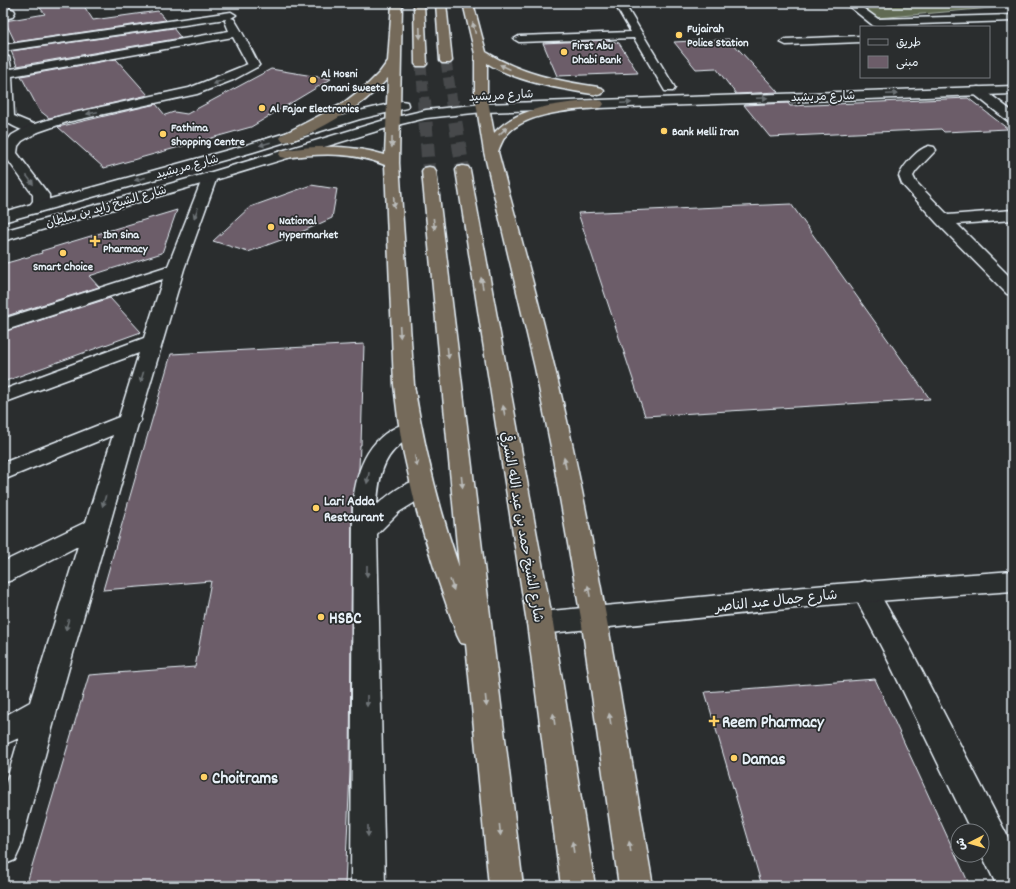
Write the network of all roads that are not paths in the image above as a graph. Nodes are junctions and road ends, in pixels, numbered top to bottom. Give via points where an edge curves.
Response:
1 (237, 3) edge
2 (398, 3) edge
3 (419, 3) edge
4 (442, 3) edge
5 (468, 3) edge
6 (619, 3) edge
7 (850, 3) edge
8 (3, 9) edge
9 (231, 15) junction
10 (3, 17) edge
11 (1013, 18) edge
12 (879, 25) edge
13 (237, 33) junction
14 (639, 35) junction
15 (519, 39) dead end
16 (860, 39) edge
17 (786, 42) dead end
18 (3, 48) edge
19 (481, 54) junction
20 (446, 61) tunnel mouth
21 (394, 62) junction
22 (421, 64) tunnel mouth
23 (6, 73) junction
24 (653, 88) dead end
25 (669, 88) junction
26 (683, 88) dead end
27 (393, 89) junction
28 (1013, 90) edge
29 (978, 91) junction
30 (540, 93) dead end
31 (496, 95) dead end
32 (601, 95) junction
33 (466, 96) dead end
34 (991, 100) junction
35 (1013, 100) edge
36 (415, 101) junction
37 (482, 102) junction
38 (393, 106) junction
39 (449, 112) junction
40 (5, 117) edge
41 (1013, 118) edge
42 (393, 122) junction
43 (486, 127) junction
44 (33, 129) junction
45 (288, 138) junction
46 (929, 150) dead end
47 (491, 152) junction
48 (286, 154) junction
49 (392, 163) junction
50 (463, 170) tunnel mouth
51 (429, 171) tunnel mouth
52 (210, 177) junction
53 (36, 208) junction
54 (1013, 215) edge
55 (3, 217) edge
56 (943, 220) junction
57 (3, 236) edge
58 (175, 269) junction
59 (1013, 290) edge
60 (3, 325) edge
61 (152, 341) junction
62 (3, 397) edge
63 (130, 420) junction
64 (410, 429) junction
65 (3, 472) edge
66 (422, 487) junction
67 (96, 527) junction
68 (366, 532) junction
69 (3, 573) edge
70 (1013, 581) edge
71 (865, 591) junction
72 (594, 618) junction
73 (540, 623) junction
74 (482, 662) junction
75 (42, 710) junction
76 (3, 732) edge
77 (3, 849) edge
78 (1013, 882) edge
79 (368, 886) edge
80 (506, 886) edge
81 (578, 886) edge
82 (636, 886) edge

1 - 9 street
2 - 21 highway
3 -> 22 highway
4 - 20 highway
19 -> 5 highway
6 - 14 street
7 - 12 street
8 - 10 street via 10,12
9 - 13 street via 232,28
9 - 18 street
11 - 12 street
13 - 23 street
13 -> 44 street via 253,65 229,77 193,91 64,119
14 - 15 street
14 - 25 street
16 - 17 street
18 - 23 street
32 -> 19 highway via 531,77 499,65
19 - 37 highway
21 - 27 highway
21 - 45 highway via 382,79 361,97 332,116
23 - 40 street
24 - 25 street
25 - 26 street
27 - 36 street
27 - 38 highway
28 - 29 street, شارع مريشيد
32 -> 29 street, شارع مريشيد via 723,99
29 - 34 street
30 - 32 street, شارع مريشيد
31 - 37 street, شارع مريشيد
32 - 37 street, شارع مريشيد
47 -> 32 highway via 492,145 501,133 524,118
33 - 37 street, شارع مريشيد
34 - 35 street
34 - 41 street
36 - 37 street via 451,107
36 - 38 street, شارع مريشيد
37 - 39 street, شارع مريشيد
37 - 43 highway
38 - 39 street
38 - 42 highway
38 - 45 street, شارع مريشيد
39 - 42 street, شارع مريشيد via 426,114
39 - 43 street via 470,118
40 - 44 street
42 - 48 street, شارع مريشيد
42 -> 49 highway
43 - 47 highway
44 -> 53 street via 17,138 11,145 10,153 41,195
45 -> 53 street, شارع مريشيد
46 - 56 street via 909,169 906,176 909,184
72 -> 47 highway via 546,368
48 - 49 highway via 315,150 344,151 371,155
48 - 52 street, شارع مريشيد
49 -> 64 highway via 401,352
73 -> 50 highway, شارع الشيخ حمد بن عبد الله الشرقي
51 -> 74 highway
52 - 57 street, شارع الشيخ زايد بن سلطان
52 -> 58 street
53 - 55 street, شارع الشيخ زايد بن سلطان
54 - 56 street
56 - 59 street
58 - 60 street
58 - 61 street
61 - 62 street
61 -> 63 street
63 - 65 street
63 -> 67 street
64 -> 66 highway
64 -> 68 street via 388,443 371,464 365,503
66 - 68 street via 408,493 385,510
66 -> 74 highway via 452,586
67 - 69 street
67 -> 75 street
68 -> 79 street
70 - 71 street, شارع جمال عبد الناصر
71 - 72 street, شارع جمال عبد الناصر
71 - 78 street
72 - 73 street, شارع جمال عبد الناصر
82 -> 72 highway
81 -> 73 highway, شارع الشيخ حمد بن عبد الله الشرقي
74 -> 80 highway
75 - 76 street
75 - 77 street

